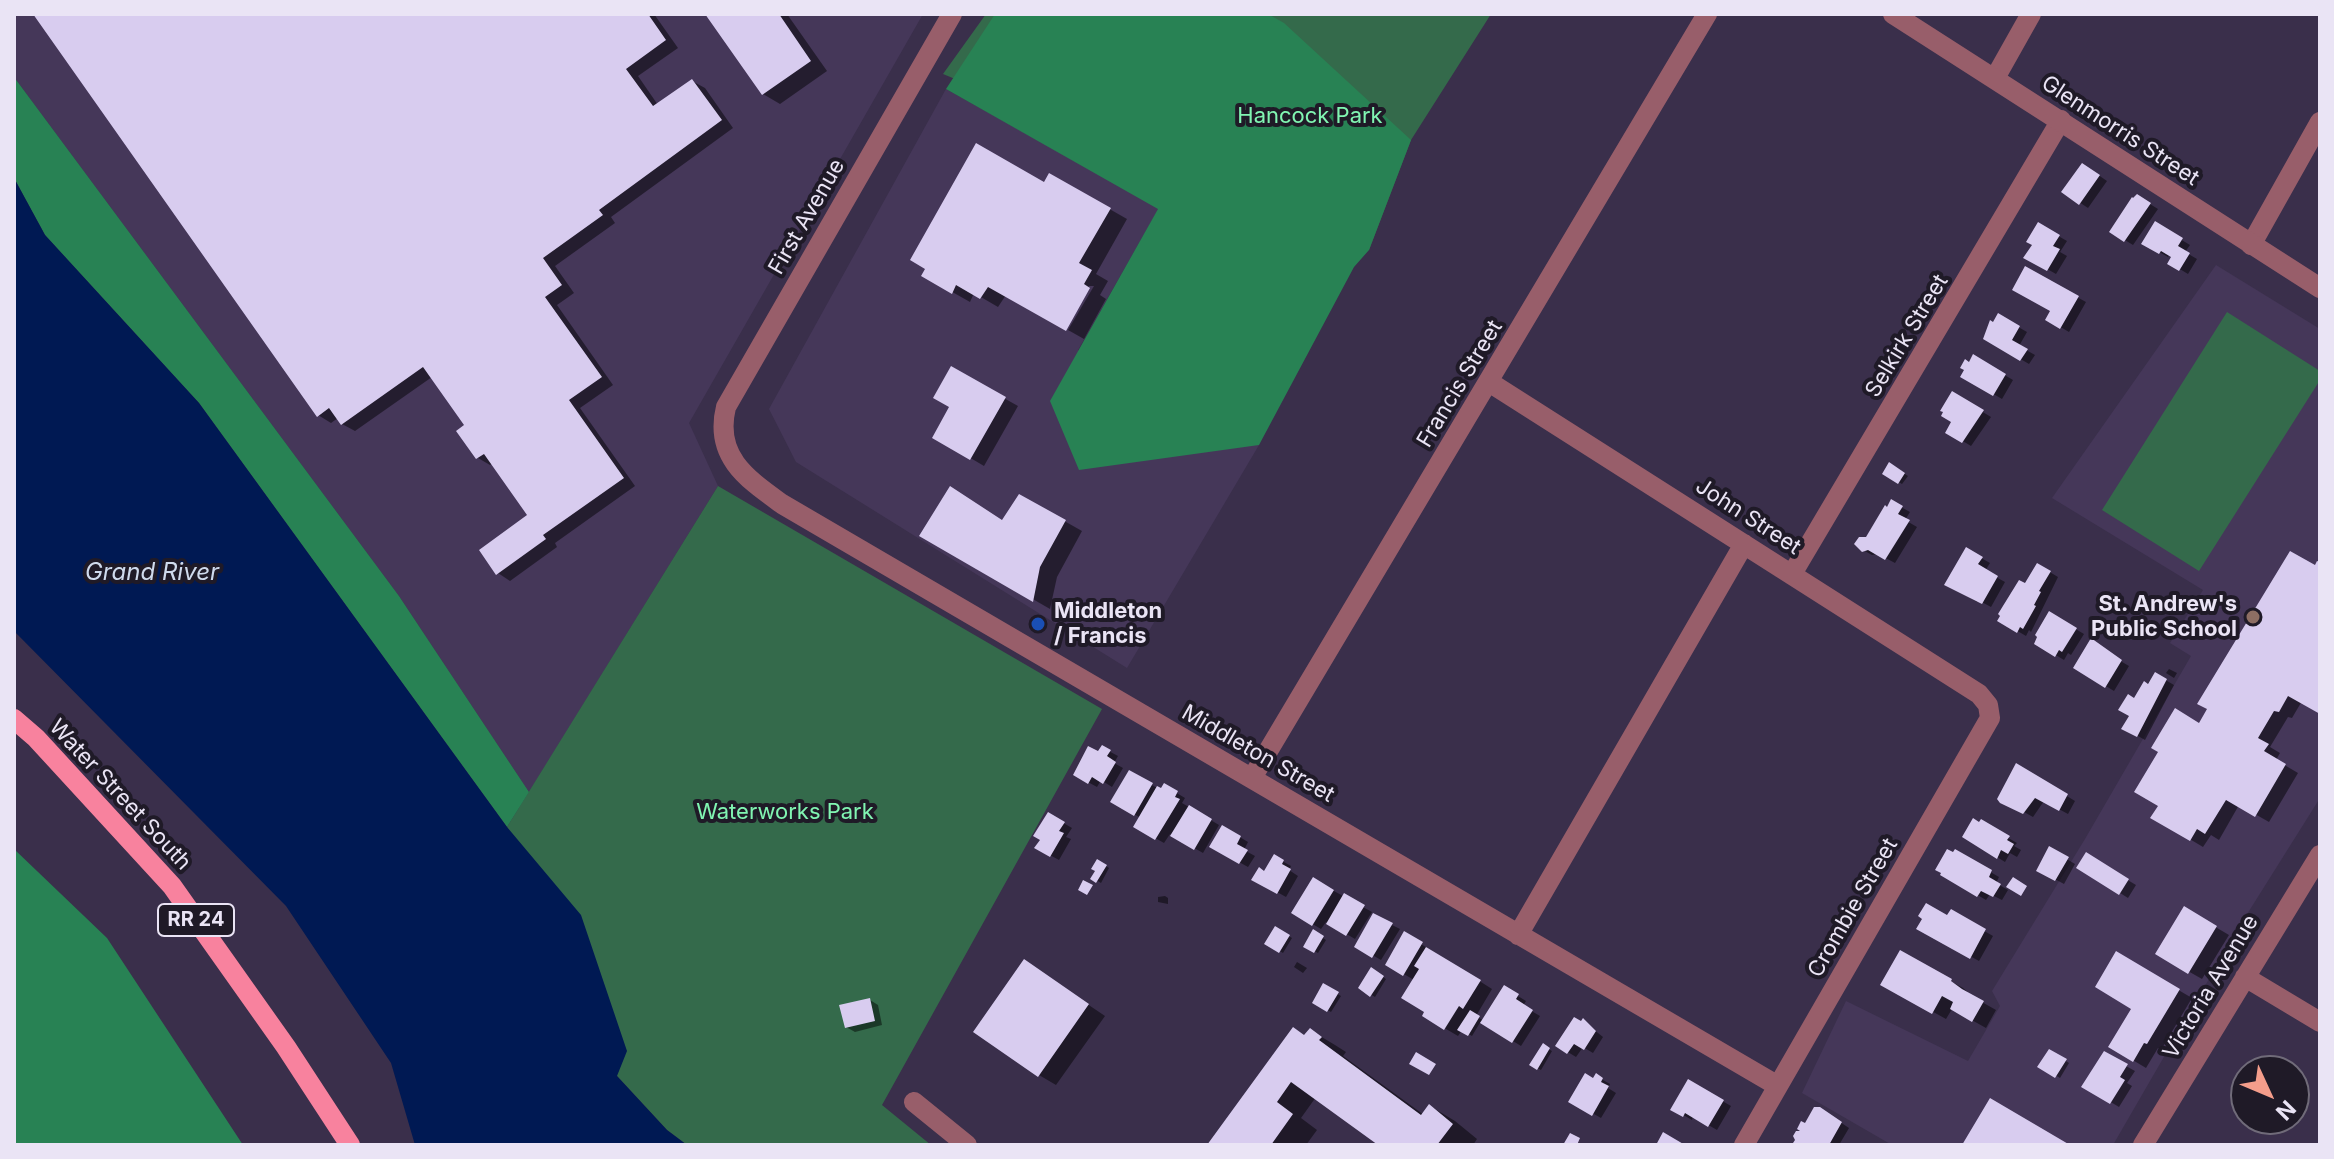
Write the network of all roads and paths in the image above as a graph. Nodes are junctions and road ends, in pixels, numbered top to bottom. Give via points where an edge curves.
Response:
1 (952, 14) edge
2 (1707, 14) edge
3 (1893, 14) edge
4 (2031, 14) edge
5 (1995, 78) junction
6 (2061, 120) junction
7 (2320, 122) edge
8 (2251, 245) junction
9 (2320, 288) edge
10 (1489, 382) junction
11 (726, 448) joint
12 (1744, 544) junction
13 (1792, 574) junction
14 (1979, 694) joint
15 (14, 719) edge
16 (1252, 778) junction
17 (2320, 855) edge
18 (1518, 935) junction
19 (2245, 977) junction
20 (2320, 1022) edge
21 (1778, 1086) junction
22 (914, 1102) dead end
23 (350, 1145) edge
24 (967, 1145) edge
25 (1744, 1145) edge
26 (2143, 1145) edge

1 - 11 street, First Avenue via 726,407
2 - 10 street, Francis Street
3 - 5 street, Glenmorris Street
4 - 5 street
5 - 6 street, Glenmorris Street
6 - 8 street, Glenmorris Street
6 - 13 street, Selkirk Street
7 - 8 street
8 - 9 street, Glenmorris Street
10 - 12 street, John Street
10 - 16 street, Francis Street
11 - 16 street, Middleton Street via 743,473 782,504
12 - 13 street, John Street
12 - 18 street
13 - 14 street, John Street
14 - 21 street, Crombie Street via 1990,718
15 - 23 main road, Water Street South / RR 24 via 172,886
16 - 18 street, Middleton Street
17 - 19 street, Victoria Avenue
18 - 21 street, Middleton Street
19 - 20 street
19 - 26 street, Victoria Avenue
21 - 25 street, Crombie Street
22 - 24 street

